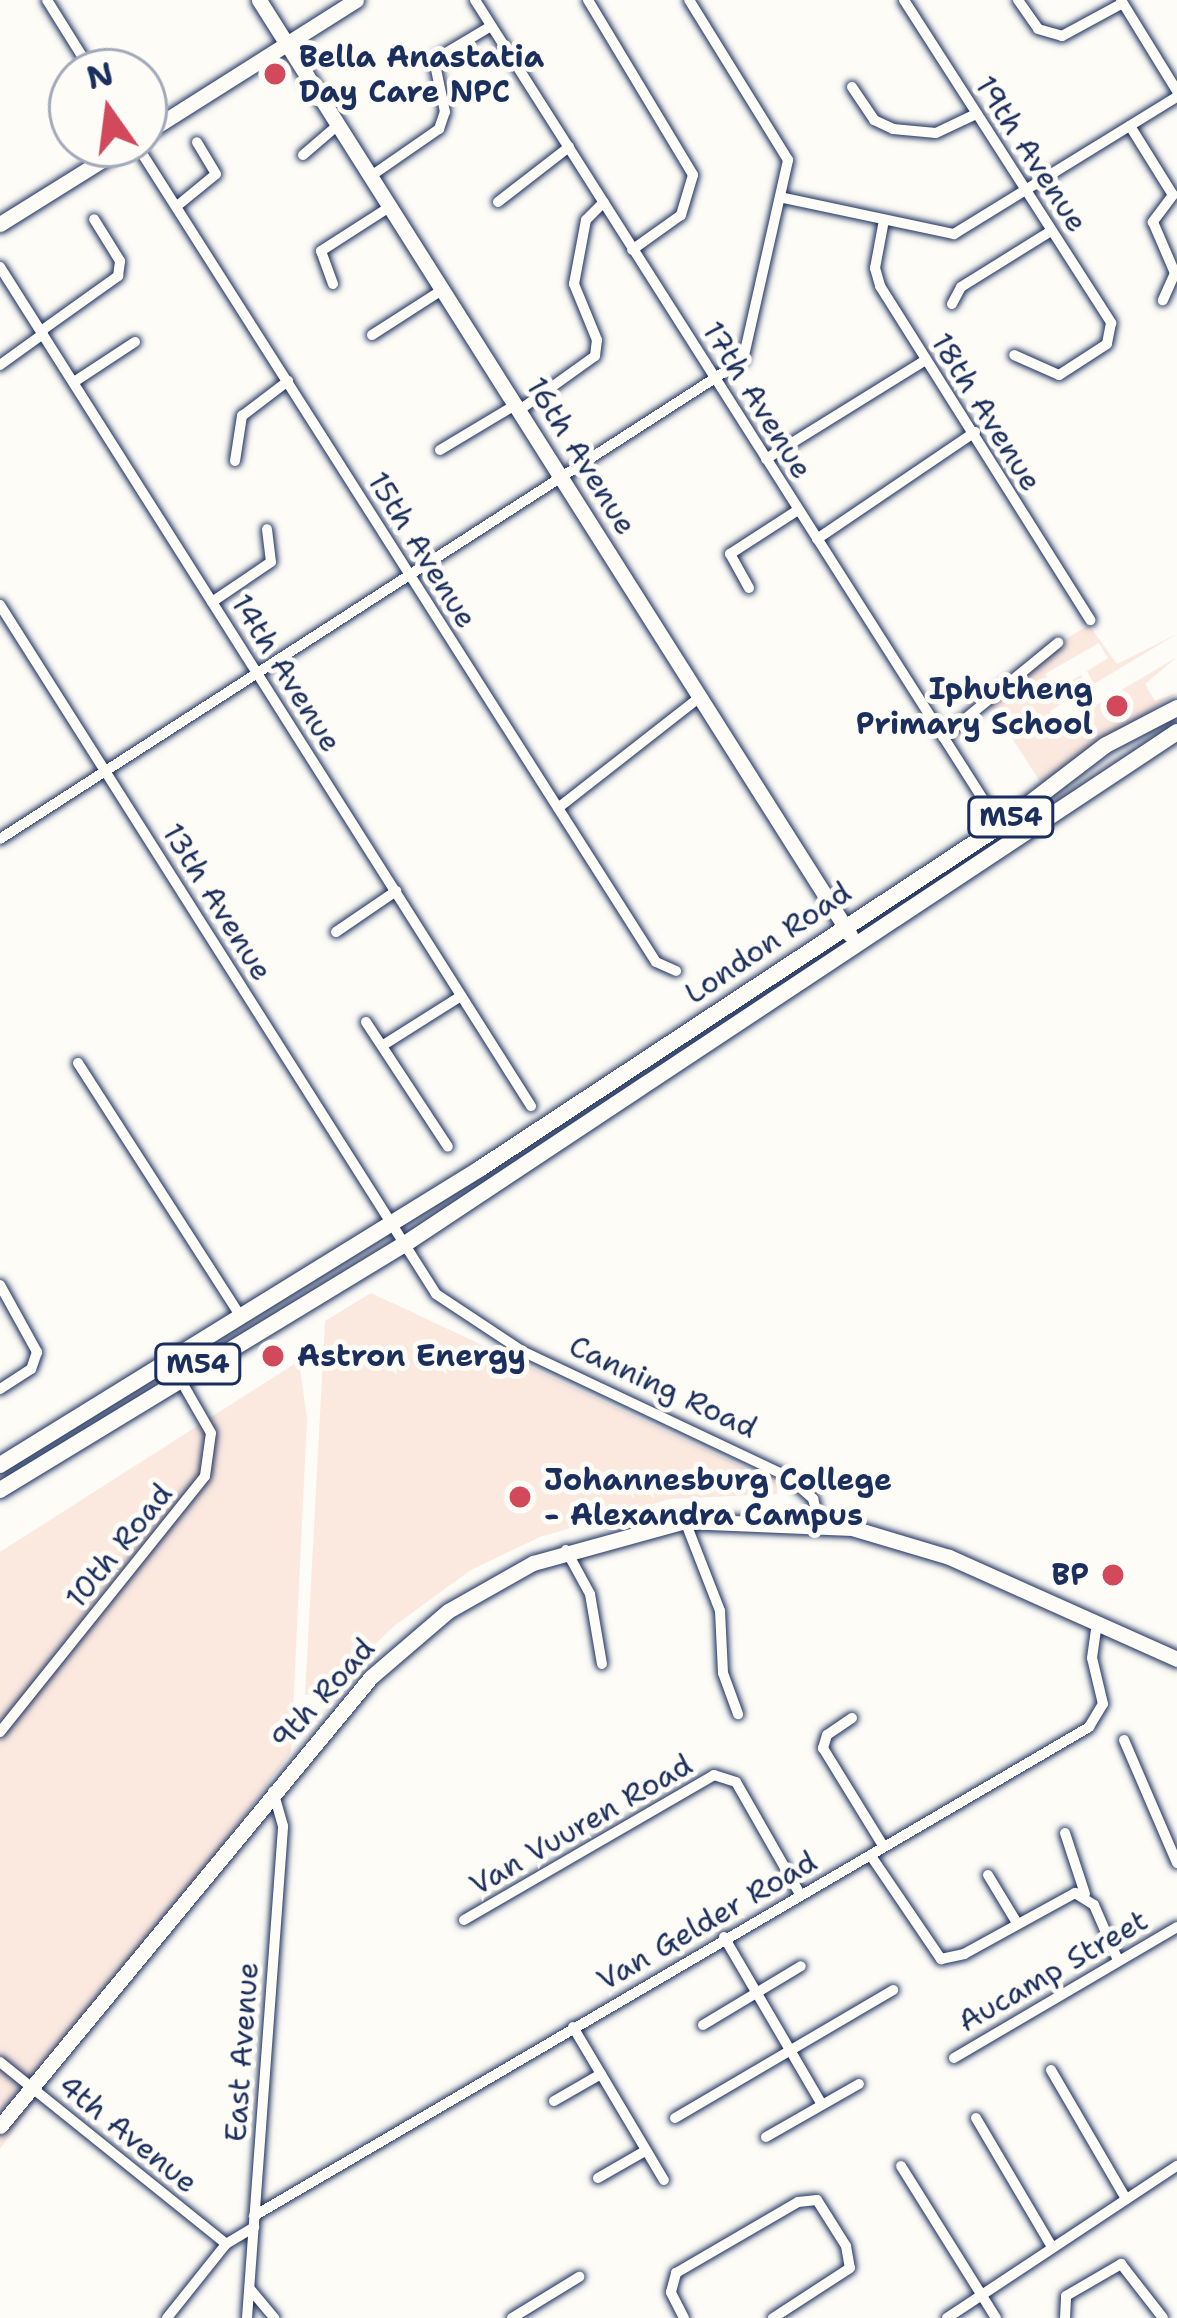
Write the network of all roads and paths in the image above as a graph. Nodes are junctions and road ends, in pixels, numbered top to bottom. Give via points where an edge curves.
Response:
1 (46, 0) edge
2 (259, 0) edge
3 (356, 0) edge
4 (475, 0) edge
5 (588, 0) edge
6 (689, 0) edge
7 (904, 0) edge
8 (1018, 0) edge
9 (1122, 2) edge
10 (491, 26) junction
11 (286, 43) junction
12 (77, 48) edge
13 (852, 86) dead end
14 (1177, 94) edge
15 (976, 114) junction
16 (168, 119) edge
17 (340, 124) junction
18 (1130, 126) junction
19 (197, 142) dead end
20 (569, 147) junction
21 (303, 155) dead end
22 (92, 168) edge
23 (149, 168) edge
24 (371, 176) junction
25 (1025, 193) junction
26 (784, 198) junction
27 (498, 202) dead end
28 (604, 202) junction
29 (177, 206) junction
30 (391, 206) junction
31 (94, 219) dead end
32 (884, 220) junction
33 (0, 224) edge
34 (1051, 231) junction
35 (632, 250) junction
36 (0, 267) edge
37 (333, 284) dead end
38 (442, 290) junction
39 (1163, 300) dead end
40 (952, 304) dead end
41 (42, 332) junction
42 (372, 335) dead end
43 (135, 342) dead end
44 (1013, 355) dead end
45 (924, 361) junction
46 (0, 365) edge
47 (288, 381) junction
48 (74, 382) junction
49 (717, 382) junction
50 (519, 407) junction
51 (975, 433) junction
52 (440, 450) dead end
53 (766, 459) junction
54 (235, 461) dead end
55 (563, 481) junction
56 (798, 510) junction
57 (267, 530) dead end
58 (817, 539) junction
59 (411, 574) junction
60 (749, 588) dead end
61 (212, 602) junction
62 (0, 604) edge
63 (1090, 620) dead end
64 (1058, 643) dead end
65 (257, 672) junction
66 (700, 697) junction
67 (1177, 708) edge
68 (943, 737) junction
69 (1174, 740) edge
70 (104, 767) junction
71 (558, 808) junction
72 (1000, 826) junction
73 (0, 839) edge
74 (396, 891) junction
75 (843, 923) junction
76 (336, 932) dead end
77 (855, 942) junction
78 (676, 971) dead end
79 (461, 996) junction
80 (366, 1022) dead end
81 (386, 1044) junction
82 (78, 1064) dead end
83 (531, 1106) dead end
84 (448, 1147) dead end
85 (391, 1226) junction
86 (402, 1246) junction
87 (0, 1285) edge
88 (238, 1312) junction
89 (178, 1376) junction
90 (0, 1389) edge
91 (0, 1465) edge
92 (0, 1490) edge
93 (685, 1521) junction
94 (820, 1523) junction
95 (566, 1550) junction
96 (1097, 1622) junction
97 (1174, 1655) edge
98 (602, 1664) dead end
99 (738, 1714) dead end
100 (852, 1718) dead end
101 (0, 1732) edge
102 (1124, 1740) dead end
103 (273, 1791) junction
104 (1065, 1833) dead end
105 (884, 1847) junction
106 (871, 1856) junction
107 (1177, 1863) edge
108 (988, 1875) dead end
109 (800, 1894) junction
110 (1085, 1894) junction
111 (464, 1920) dead end
112 (1017, 1923) junction
113 (1177, 1927) edge
114 (724, 1937) junction
115 (1117, 1958) junction
116 (801, 1966) dead end
117 (893, 1990) dead end
118 (755, 1993) junction
119 (703, 2025) dead end
120 (573, 2027) junction
121 (789, 2050) junction
122 (954, 2058) dead end
123 (0, 2062) edge
124 (1051, 2070) dead end
125 (601, 2074) junction
126 (859, 2084) dead end
127 (31, 2088) junction
128 (554, 2101) dead end
129 (822, 2105) junction
130 (675, 2118) dead end
131 (976, 2118) dead end
132 (0, 2126) edge
133 (766, 2137) dead end
134 (645, 2150) junction
135 (902, 2166) dead end
136 (1177, 2166) edge
137 (598, 2178) dead end
138 (664, 2180) dead end
139 (1126, 2199) junction
140 (254, 2221) junction
141 (226, 2244) junction
142 (1052, 2247) junction
143 (579, 2277) dead end
144 (250, 2289) junction
145 (980, 2296) junction
146 (167, 2318) edge
147 (248, 2318) edge
148 (274, 2318) edge
149 (512, 2318) edge
150 (684, 2318) edge
151 (773, 2318) edge
152 (947, 2318) edge
153 (995, 2318) edge
154 (1065, 2318) edge
155 (1163, 2318) edge

1 - 12 street
2 - 11 street, 16th Avenue
3 - 11 street
4 - 10 street, 17th Avenue
5 - 35 street via 693,175 681,215
6 - 26 street via 784,149
7 - 15 street, 19th Avenue
8 - 9 street via 1039,28 1062,36
9 - 14 street
10 - 20 street, 17th Avenue
10 - 24 street via 434,60 445,112 439,130
11 - 16 street
11 - 17 street, 16th Avenue
13 - 15 street via 874,121 893,129 936,133
14 - 18 street
15 - 25 street, 19th Avenue
17 - 21 street
17 - 24 street, 16th Avenue
18 - 25 street
18 - 39 street via 1174,198 1153,222 1175,273
19 - 29 street via 216,174
20 - 27 street
20 - 28 street, 17th Avenue
22 - 33 street
23 - 29 street, 15th Avenue
24 - 30 street, 16th Avenue
25 - 32 street via 954,233
25 - 34 street, 19th Avenue
26 - 32 street
26 - 49 street via 748,352
28 - 35 street, 17th Avenue
28 - 50 street via 586,220 574,284 597,340 595,356
29 - 47 street, 15th Avenue
30 - 37 street via 321,251
30 - 38 street, 16th Avenue
31 - 41 street via 120,261 118,276
32 - 45 street, 18th Avenue via 875,274
34 - 40 street via 961,287
34 - 44 street, 19th Avenue via 1111,323 1111,336 1056,376
35 - 49 street, 17th Avenue
36 - 41 street, 14th Avenue
38 - 42 street
38 - 50 street, 16th Avenue
41 - 46 street
41 - 48 street, 14th Avenue
43 - 48 street
45 - 51 street, 18th Avenue
45 - 53 street
47 - 54 street via 242,416
47 - 59 street, 15th Avenue
48 - 61 street, 14th Avenue
49 - 53 street, 17th Avenue
49 - 55 street
50 - 52 street
50 - 55 street, 16th Avenue
51 - 58 street
51 - 63 street, 18th Avenue
53 - 56 street, 17th Avenue
55 - 59 street
55 - 66 street, 16th Avenue
56 - 58 street, 17th Avenue
56 - 60 street via 730,554
57 - 61 street via 274,558
58 - 68 street, 17th Avenue
59 - 65 street
59 - 71 street, 15th Avenue
61 - 65 street, 14th Avenue
62 - 70 street, 13th Avenue
64 - 68 street
65 - 70 street
65 - 74 street, 14th Avenue
66 - 71 street
66 - 75 street, 16th Avenue
67 - 72 main road, London Road / M54 via 1106,746
68 - 72 street, 17th Avenue
69 - 77 main road, London Road / M54
70 - 73 street
70 - 85 street, 13th Avenue
71 - 78 street, 15th Avenue via 656,962
72 - 75 main road, London Road / M54
74 - 76 street
74 - 79 street, 14th Avenue
75 - 77 street, 16th Avenue
75 - 85 main road, London Road / M54
77 - 86 main road, London Road / M54
79 - 81 street
79 - 83 street, 14th Avenue
80 - 81 street
81 - 84 street
82 - 88 street
85 - 86 street, 13th Avenue
85 - 88 main road, M54
86 - 89 main road, M54
86 - 94 street, Canning Road via 436,1294 473,1325 787,1476 813,1499
87 - 90 street via 37,1352 31,1369
88 - 91 main road, M54
89 - 92 main road, M54
89 - 101 street, 10th Road via 212,1433 206,1476
93 - 94 street, 9th Road
93 - 95 street, 9th Road
93 - 99 street via 720,1611 723,1673
94 - 96 street via 938,1552
95 - 98 street via 590,1594
95 - 103 street, 9th Road via 477,1591 418,1634
96 - 97 street
96 - 105 street, Van Gelder Road via 1092,1658 1103,1704 1094,1723
100 - 105 street via 827,1735 824,1748
102 - 107 street
103 - 127 street, 9th Road
103 - 140 street, East Avenue via 283,1826
104 - 110 street
105 - 106 street, Van Gelder Road
106 - 109 street, Van Gelder Road
106 - 112 street via 941,1959
108 - 112 street
109 - 111 street, Van Vuuren Road via 736,1782 714,1775
109 - 114 street, Van Gelder Road
110 - 112 street via 1067,1895
110 - 115 street
113 - 115 street, Aucamp Street
114 - 118 street
114 - 120 street, Van Gelder Road
115 - 122 street, Aucamp Street
116 - 118 street
117 - 121 street
118 - 119 street
118 - 121 street
120 - 125 street
120 - 140 street, Van Gelder Road
121 - 129 street
121 - 130 street
123 - 127 street, 4th Avenue
124 - 139 street
125 - 128 street
125 - 134 street
126 - 129 street
127 - 132 street, 9th Road
127 - 141 street, 4th Avenue
129 - 133 street
131 - 142 street
134 - 137 street
134 - 138 street
135 - 145 street
136 - 139 street
139 - 142 street
140 - 141 street, Van Gelder Road
140 - 144 street, East Avenue
141 - 146 street
142 - 145 street
143 - 149 street
144 - 147 street, East Avenue
144 - 148 street
145 - 152 street
145 - 153 street
150 - 151 street via 671,2293 676,2273 798,2202 817,2200 846,2246 850,2268
154 - 155 street via 1066,2296 1121,2264

